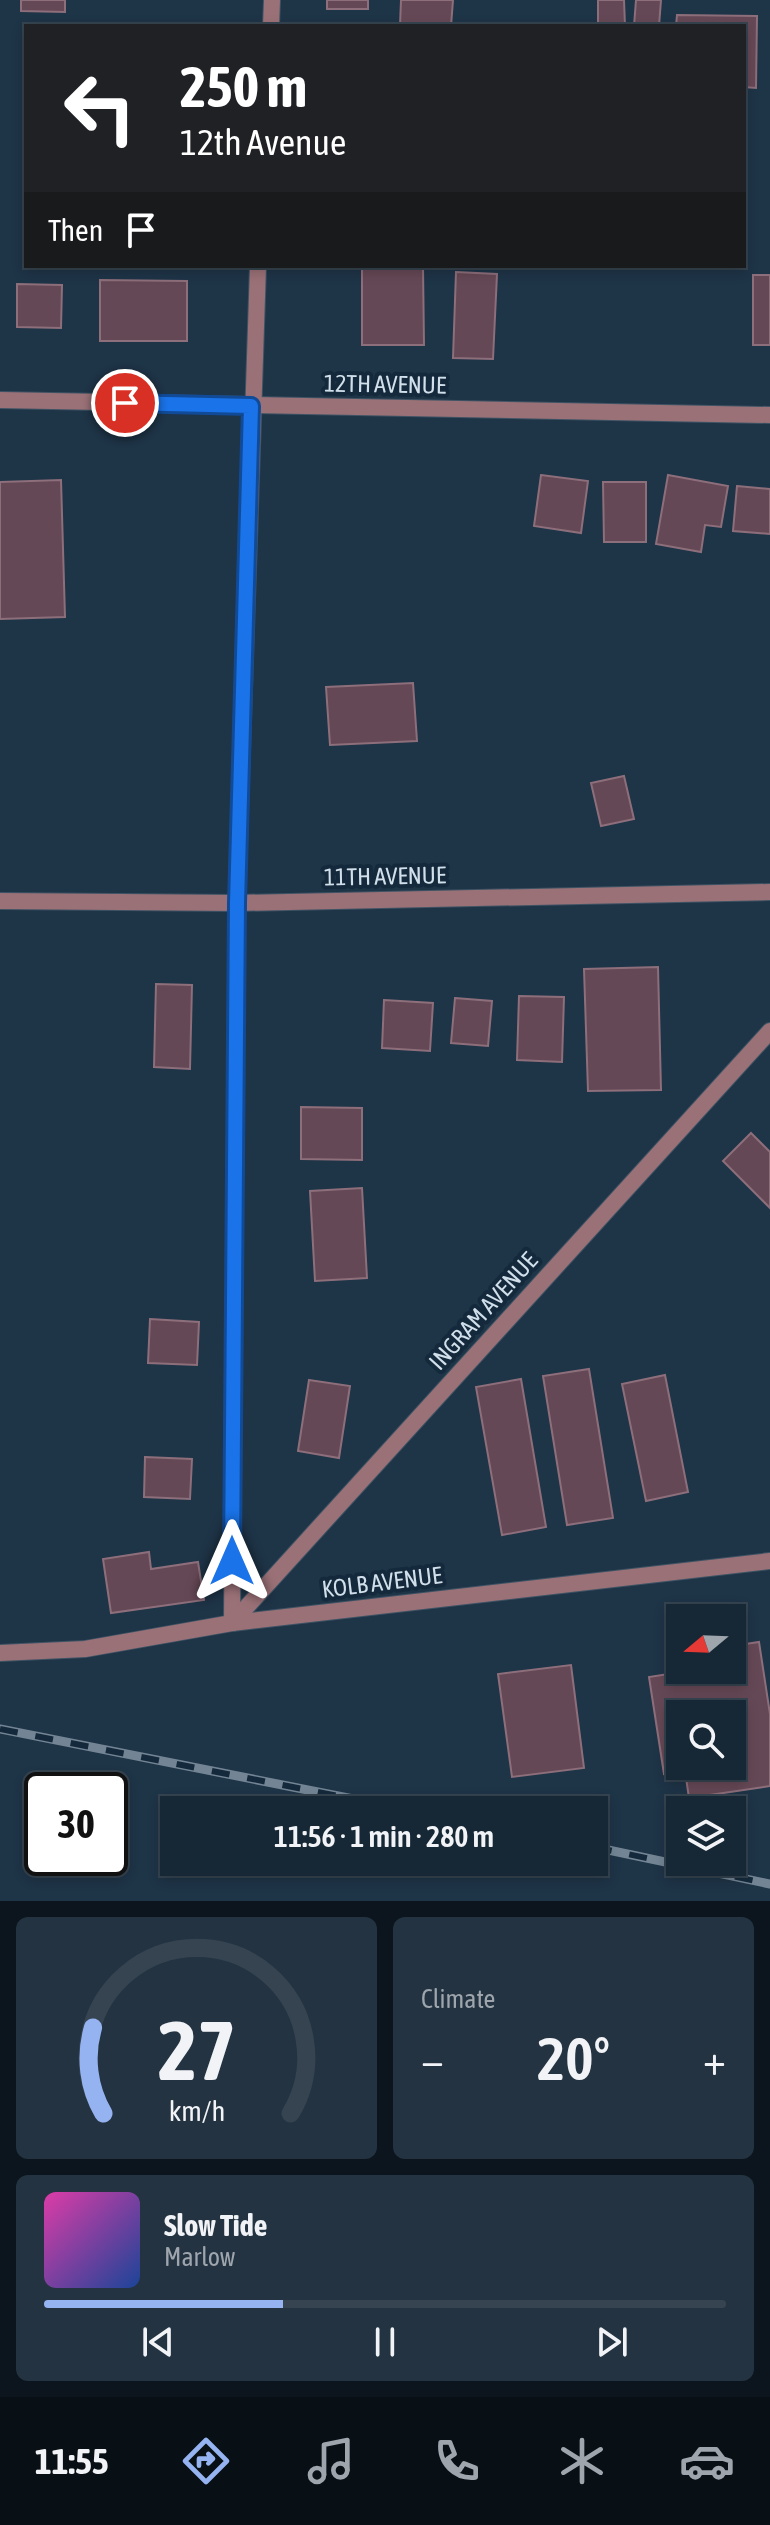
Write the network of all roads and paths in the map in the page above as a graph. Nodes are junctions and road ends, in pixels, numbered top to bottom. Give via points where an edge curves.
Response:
1 (272, 0) edge
2 (271, 24) edge
3 (258, 268) edge
4 (0, 400) edge
5 (251, 406) junction
6 (770, 415) edge
7 (770, 892) edge
8 (0, 901) edge
9 (237, 903) junction
10 (770, 1031) edge
11 (770, 1561) edge
12 (232, 1623) junction
13 (0, 1653) edge

1 - 2 street
3 - 5 street
4 - 5 street, 12TH AVENUE
5 - 6 street, 12TH AVENUE
5 - 9 street
7 - 9 street, 11TH AVENUE
8 - 9 street, 11TH AVENUE
9 - 12 street
10 - 12 street, INGRAM AVENUE
11 - 12 street, KOLB AVENUE
12 - 13 street, KOLB AVENUE via 85,1649

